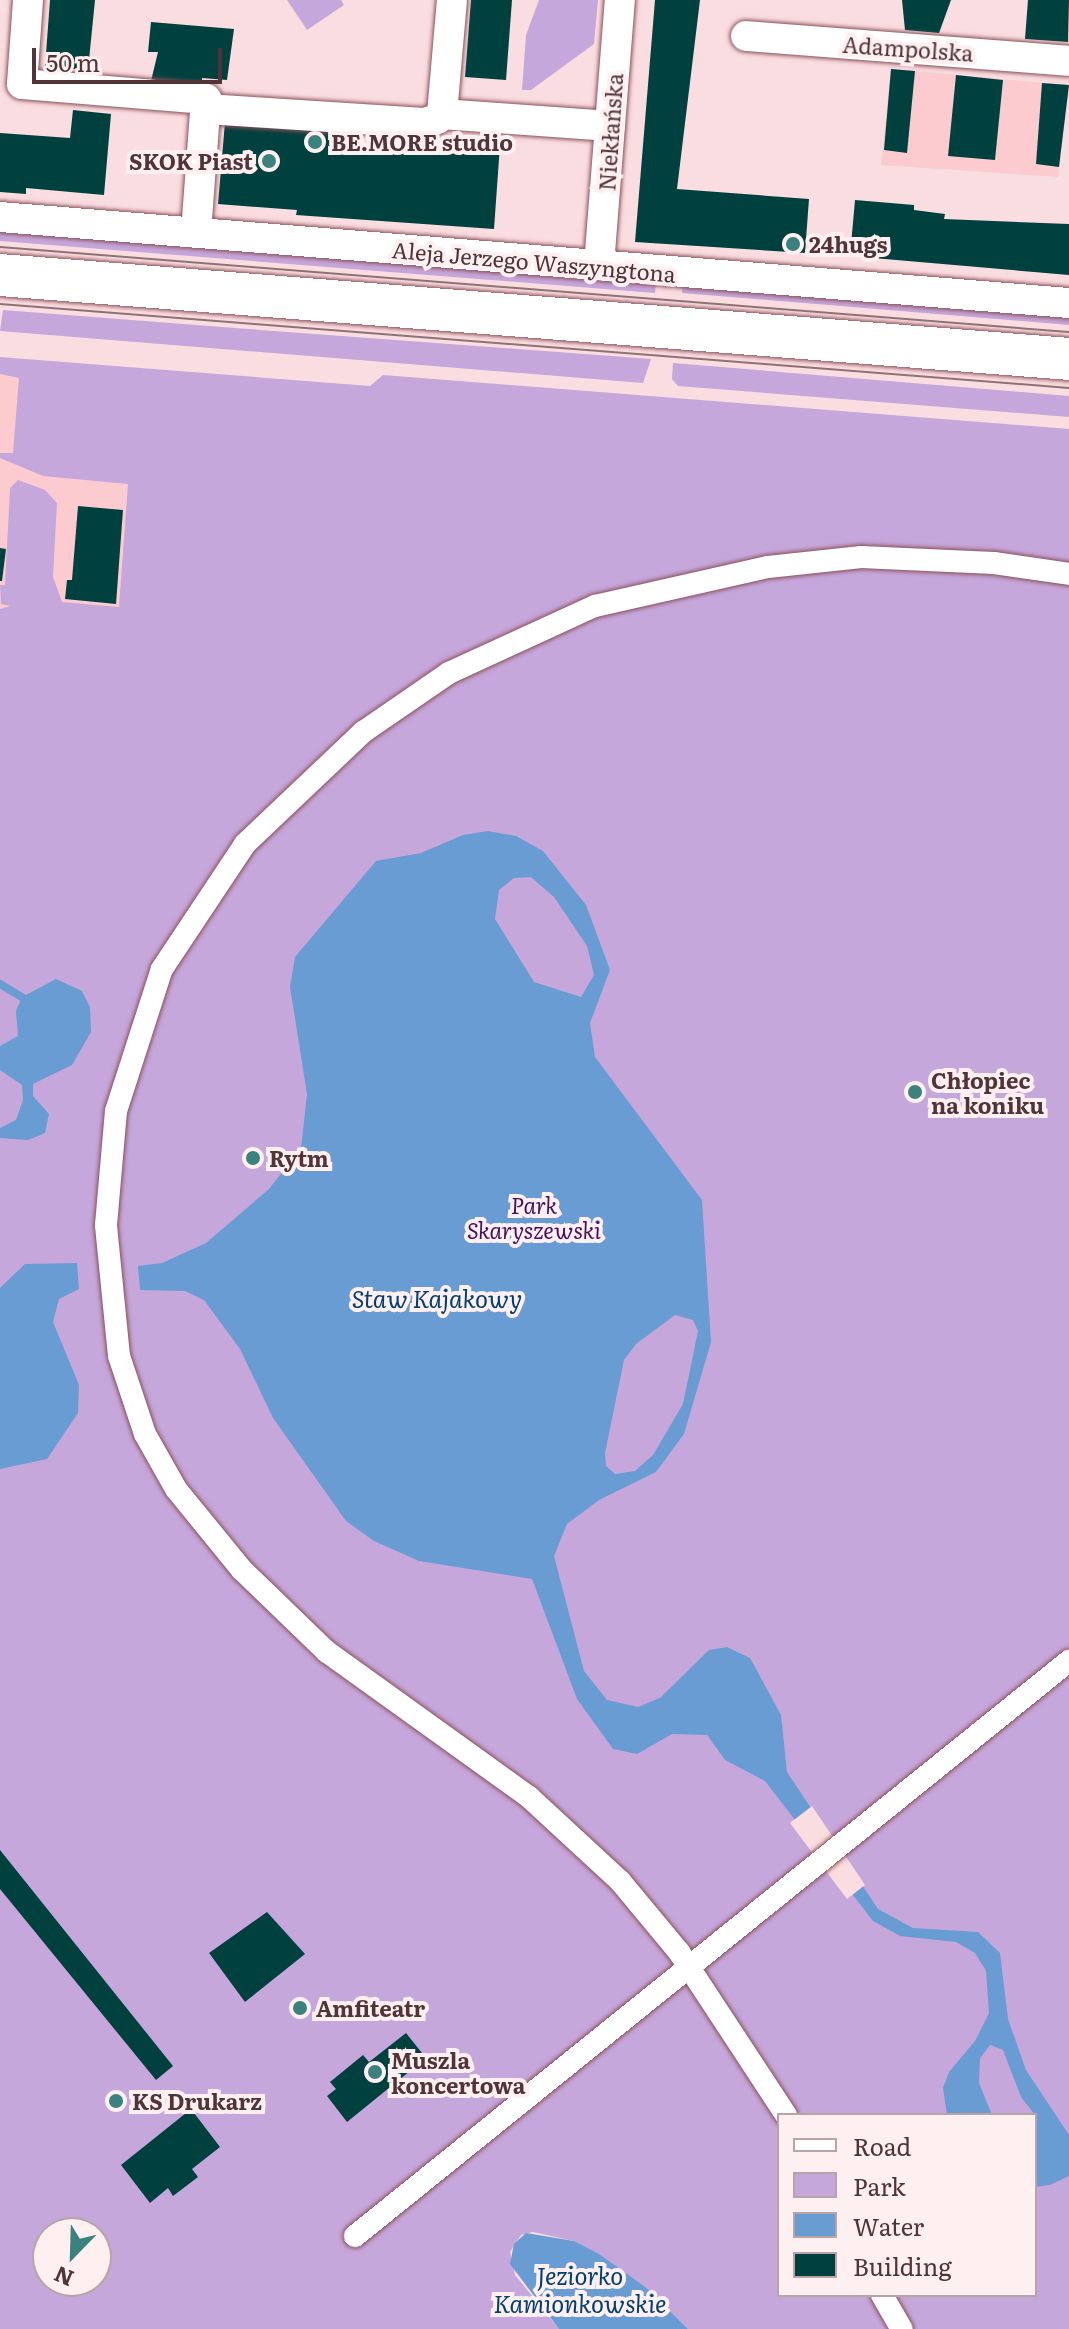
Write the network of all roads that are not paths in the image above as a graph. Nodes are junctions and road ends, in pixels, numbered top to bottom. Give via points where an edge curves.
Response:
1 (28, 0) edge
2 (452, 0) edge
3 (620, 0) edge
4 (746, 36) dead end
5 (1069, 61) edge
6 (206, 109) junction
7 (442, 114) junction
8 (610, 126) junction
9 (0, 217) edge
10 (196, 233) junction
11 (599, 265) junction
12 (0, 275) edge
13 (1069, 303) edge
14 (1069, 359) edge
15 (1069, 574) edge
16 (1069, 1661) edge
17 (691, 1970) junction
18 (785, 2113) edge
19 (355, 2236) dead end
20 (883, 2297) edge
21 (902, 2329) edge

1 - 6 street via 22,84 206,99
2 - 7 street
3 - 8 street, Niekłańska
4 - 5 street, Adampolska
6 - 7 street via 424,123
6 - 10 street
7 - 8 street
8 - 11 street, Niekłańska
9 - 10 street, Aleja Jerzego Waszyngtona
10 - 11 street, Aleja Jerzego Waszyngtona
11 - 13 street, Aleja Jerzego Waszyngtona
12 - 14 main road
15 - 17 street via 994,563 861,557 768,567 595,606 449,673 363,732 245,844 162,969 126,1073 106,1190 111,1306 131,1401 158,1461 205,1528 282,1610 412,1718 529,1797 620,1881
16 - 17 street
17 - 18 street
17 - 19 street
20 - 21 street

